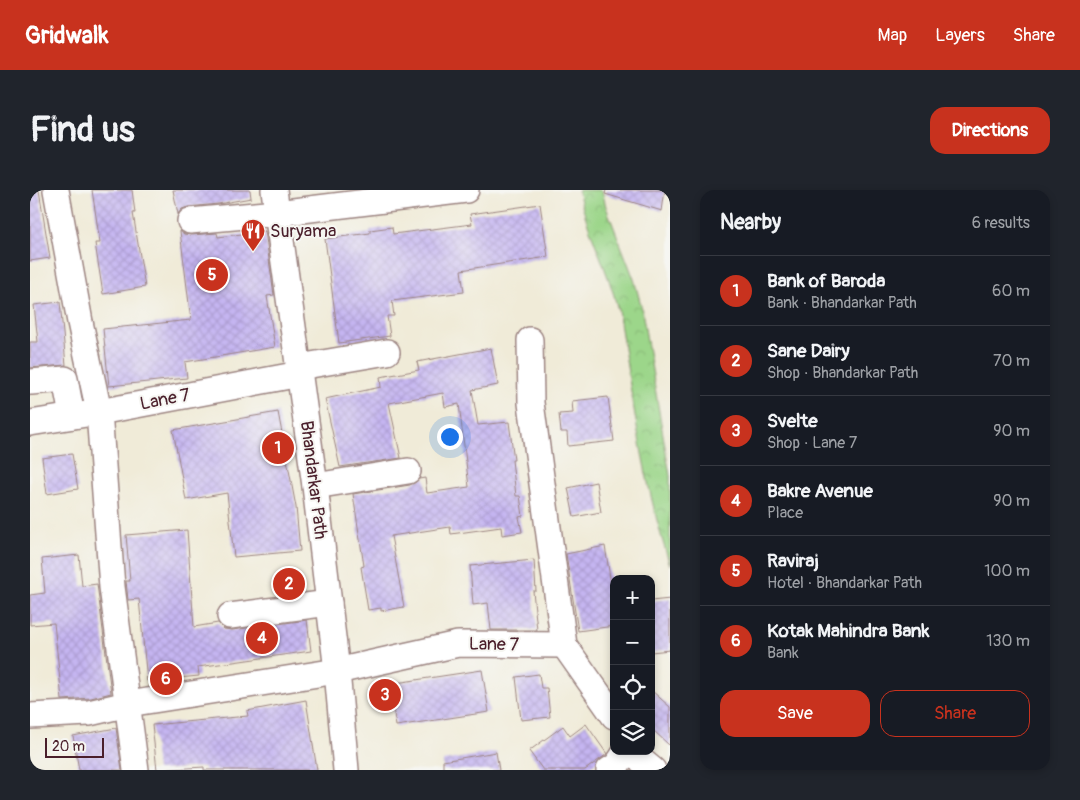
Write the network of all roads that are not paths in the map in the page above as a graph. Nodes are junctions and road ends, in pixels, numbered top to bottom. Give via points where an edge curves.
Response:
1 (56, 190) edge
2 (466, 190) edge
3 (434, 192) edge
4 (275, 201) edge
5 (190, 220) dead end
6 (530, 340) dead end
7 (387, 352) dead end
8 (300, 371) junction
9 (31, 382) edge
10 (99, 412) junction
11 (72, 416) junction
12 (30, 423) edge
13 (408, 472) dead end
14 (315, 486) junction
15 (329, 603) junction
16 (230, 616) dead end
17 (564, 645) junction
18 (337, 671) junction
19 (128, 704) junction
20 (610, 710) edge
21 (30, 716) edge
22 (623, 755) edge
23 (635, 755) edge
24 (136, 770) edge
25 (346, 770) edge
26 (609, 770) edge
27 (653, 770) edge

1 - 10 street
2 - 3 street
3 - 4 street
4 - 5 street
4 - 8 street, Bhandarkar Path
6 - 17 street via 531,402
7 - 8 street, Lane 7
8 - 10 street, Lane 7
8 - 14 street, Bhandarkar Path
9 - 11 street via 65,379
10 - 11 street, Lane 7
10 - 19 street via 112,587
11 - 12 street, Lane 7
13 - 14 street
14 - 15 street, Bhandarkar Path
15 - 16 street
15 - 18 street, Bhandarkar Path
17 - 18 street, Lane 7 via 458,644
17 - 20 street
18 - 19 street, Lane 7
18 - 25 street, Bhandarkar Path
19 - 21 street, Lane 7 via 89,714
19 - 24 street
22 - 26 street
23 - 27 street

